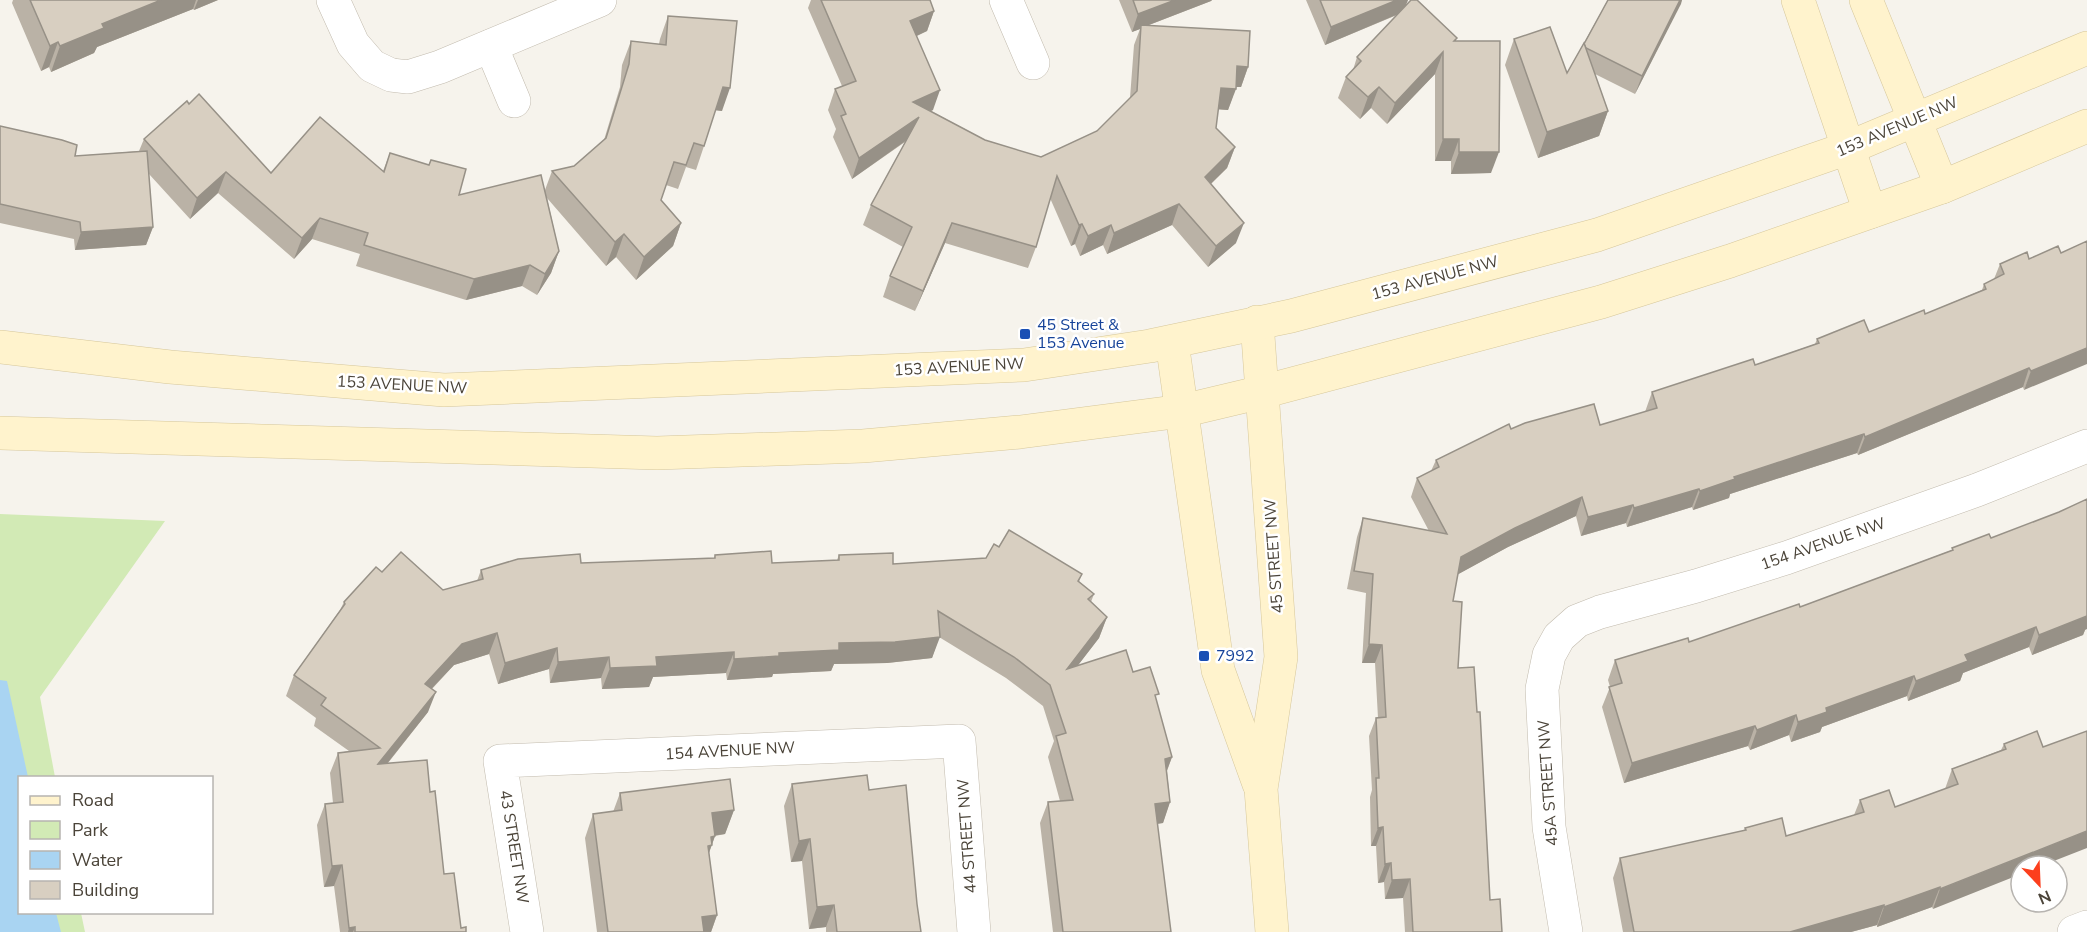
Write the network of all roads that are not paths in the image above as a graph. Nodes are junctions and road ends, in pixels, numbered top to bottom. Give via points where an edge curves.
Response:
1 (333, 0) edge
2 (600, 0) edge
3 (1006, 0) edge
4 (1798, 0) edge
5 (1866, 0) edge
6 (491, 46) junction
7 (2087, 48) edge
8 (1033, 63) dead end
9 (514, 100) dead end
10 (1916, 120) junction
11 (2087, 126) edge
12 (1848, 148) junction
13 (1942, 187) junction
14 (1870, 212) junction
15 (1257, 322) junction
16 (1172, 342) junction
17 (6, 349) edge
18 (1262, 392) junction
19 (1182, 411) junction
20 (0, 433) edge
21 (2087, 446) edge
22 (1559, 637) joint
23 (959, 741) joint
24 (501, 761) joint
25 (1261, 789) junction
26 (2087, 927) edge
27 (527, 932) edge
28 (974, 932) edge
29 (1272, 932) edge
30 (1566, 932) edge
31 (2074, 932) edge

1 - 6 street via 353,44 372,66 391,75 421,74
2 - 6 street
3 - 8 street
4 - 12 main road
5 - 10 main road
6 - 9 street
7 - 10 main road, 153 AVENUE NW
10 - 12 main road, 153 AVENUE NW
10 - 13 main road
11 - 13 main road
12 - 14 main road
12 - 15 main road, 153 AVENUE NW via 1597,235
13 - 14 main road
14 - 18 main road via 1601,302
15 - 16 main road, 153 AVENUE NW
15 - 18 main road, 45 STREET NW
16 - 17 main road, 153 AVENUE NW via 1024,365 444,390
16 - 19 main road, 45 STREET NW
18 - 19 main road
18 - 25 main road, 45 STREET NW via 1281,657
19 - 20 main road via 1020,432 863,446 657,453
19 - 25 main road, 45 STREET NW via 1218,670
21 - 22 street, 154 AVENUE NW via 1786,558 1600,612 1577,621
22 - 30 street, 45A STREET NW via 1549,655 1542,689 1550,827
23 - 24 street, 154 AVENUE NW
23 - 28 street, 44 STREET NW
24 - 27 street, 43 STREET NW
25 - 29 main road, 45 STREET NW
26 - 31 street

